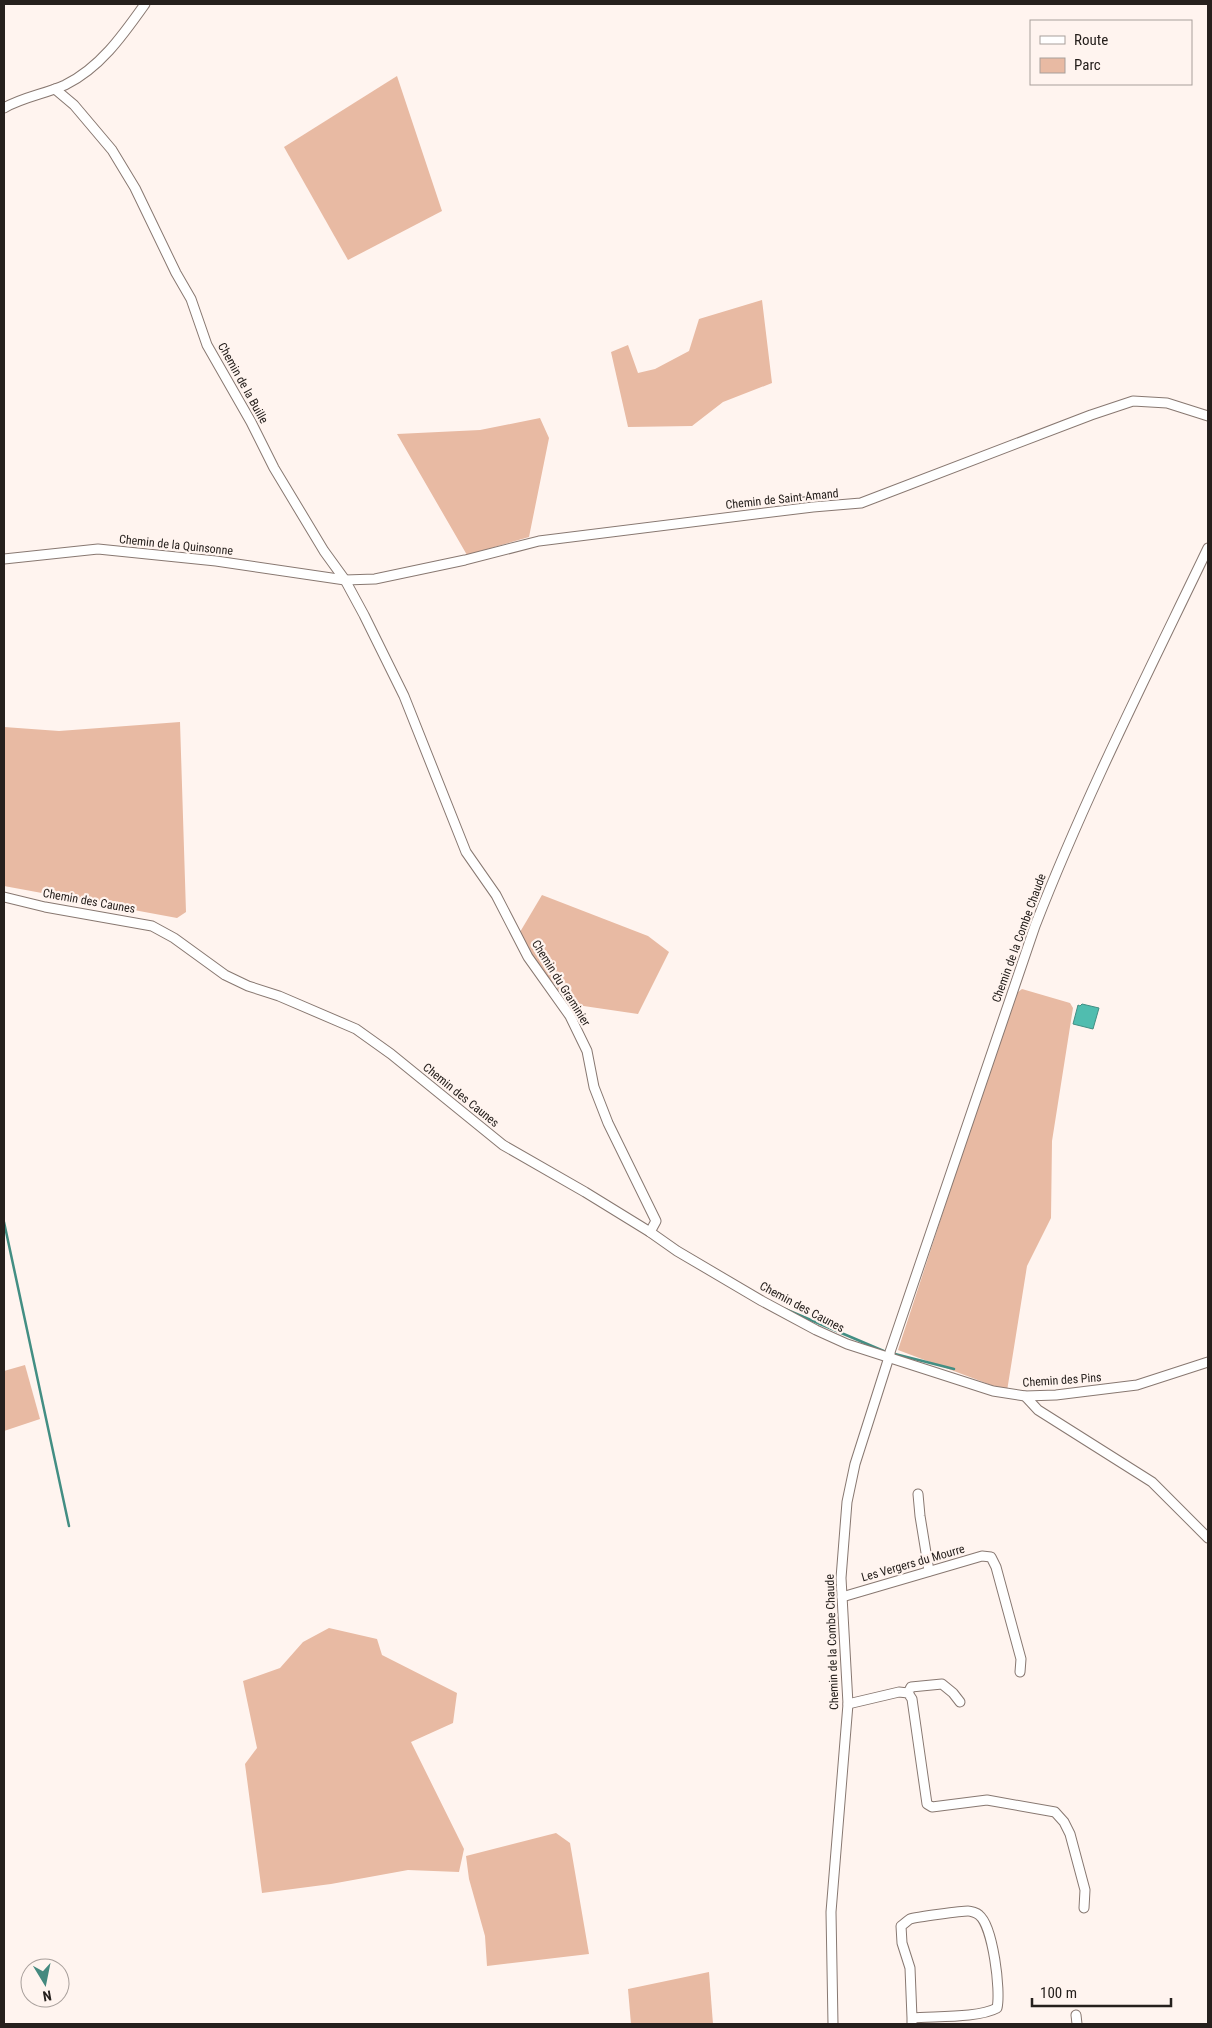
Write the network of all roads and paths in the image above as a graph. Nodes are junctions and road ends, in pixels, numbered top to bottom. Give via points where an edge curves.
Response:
1 (145, 4) edge
2 (55, 89) junction
3 (4, 108) edge
4 (1208, 416) edge
5 (1208, 548) edge
6 (4, 560) edge
7 (345, 580) junction
8 (404, 696) joint
9 (4, 897) edge
10 (650, 1232) junction
11 (889, 1355) junction
12 (1208, 1362) edge
13 (1025, 1396) junction
14 (918, 1494) dead end
15 (1208, 1538) edge
16 (929, 1571) junction
17 (842, 1597) junction
18 (1020, 1672) dead end
19 (908, 1693) junction
20 (960, 1702) dead end
21 (848, 1704) junction
22 (1084, 1908) dead end
23 (912, 2021) edge
24 (833, 2024) edge

1 - 2 street via 91,70
2 - 3 street via 29,96
2 - 7 street, Chemin de la Buille via 74,105 112,150 135,188 191,299 208,345 274,468
4 - 7 street, Chemin de Saint-Amand via 1167,403 1133,401 861,503 539,540 375,579
5 - 11 street, Chemin de la Combe Chaude via 1060,862
6 - 7 street, Chemin de la Quinsonne via 98,548
7 - 8 street, Chemin de la Buille
8 - 10 street, Chemin du Graminier via 466,852 496,896 528,957 563,1005 587,1051 594,1087 608,1123 656,1221
9 - 10 street, Chemin des Caunes via 152,926 225,975 356,1029 438,1090 503,1146
10 - 11 street, Chemin des Caunes via 677,1252 794,1318 846,1344
11 - 13 street, Chemin des Pins via 993,1391
11 - 17 street, Chemin de la Combe Chaude via 855,1464 847,1502
12 - 13 street, Chemin des Pins via 1137,1385
13 - 15 street via 1038,1410 1152,1482
14 - 16 street
16 - 17 street, Les Vergers du Mourre
16 - 18 street, Les Vergers du Mourre via 982,1556 991,1557 1021,1659
17 - 21 street, Chemin de la Combe Chaude
19 - 20 street via 911,1687 942,1684
19 - 21 street via 899,1692
19 - 22 street via 912,1699 927,1804 987,1800 1054,1812 1070,1834 1085,1890
21 - 24 street, Chemin de la Combe Chaude via 831,1912
23 - 23 street via 910,1968 902,1943 901,1926 910,1919 969,1911 979,1915 984,1921 995,1959 997,2008 990,2012

